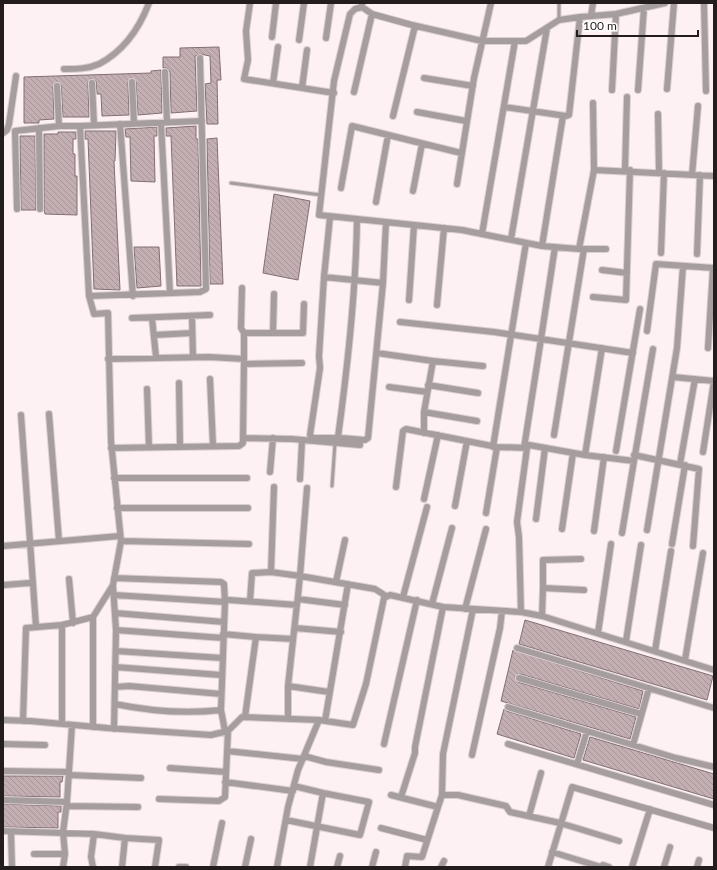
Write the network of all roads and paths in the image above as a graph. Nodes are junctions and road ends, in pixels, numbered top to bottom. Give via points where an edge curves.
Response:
1 (149, 3) edge
2 (250, 3) edge
3 (276, 3) edge
4 (304, 3) edge
5 (331, 3) edge
6 (491, 3) edge
7 (559, 3) edge
8 (593, 3) edge
9 (665, 3) edge
10 (674, 3) edge
11 (704, 3) edge
12 (362, 5) edge
13 (644, 8) junction
14 (372, 14) junction
15 (616, 14) junction
16 (591, 16) junction
17 (580, 17) junction
18 (559, 20) junction
19 (415, 26) junction
20 (547, 28) junction
21 (272, 37) dead end
22 (326, 38) dead end
23 (299, 40) dead end
24 (482, 41) junction
25 (515, 41) junction
26 (278, 47) dead end
27 (307, 50) dead end
28 (200, 58) dead end
29 (64, 69) dead end
30 (165, 72) dead end
31 (16, 76) dead end
32 (424, 78) dead end
33 (132, 82) dead end
34 (92, 83) dead end
35 (273, 83) junction
36 (56, 86) dead end
37 (473, 86) junction
38 (302, 88) junction
39 (667, 89) dead end
40 (612, 90) dead end
41 (638, 90) dead end
42 (706, 91) dead end
43 (354, 92) dead end
44 (334, 93) junction
45 (627, 97) dead end
46 (593, 103) dead end
47 (698, 106) dead end
48 (504, 107) junction
49 (416, 112) dead end
50 (532, 112) junction
51 (658, 114) dead end
52 (393, 116) dead end
53 (563, 116) junction
54 (202, 121) junction
55 (466, 121) junction
56 (164, 122) junction
57 (134, 123) junction
58 (94, 124) junction
59 (120, 124) junction
60 (59, 126) junction
61 (80, 126) junction
62 (39, 128) junction
63 (3, 133) edge
64 (388, 135) junction
65 (422, 144) junction
66 (461, 153) junction
67 (594, 170) junction
68 (628, 170) junction
69 (662, 173) junction
70 (692, 175) junction
71 (700, 175) junction
72 (714, 176) edge
73 (231, 184) dead end
74 (457, 184) dead end
75 (341, 188) dead end
76 (413, 190) dead end
77 (321, 196) junction
78 (376, 202) dead end
79 (17, 209) dead end
80 (40, 209) dead end
81 (330, 217) junction
82 (357, 219) junction
83 (386, 222) junction
84 (414, 226) junction
85 (444, 228) junction
86 (482, 234) junction
87 (511, 239) junction
88 (526, 243) junction
89 (542, 246) junction
90 (555, 247) junction
91 (581, 249) junction
92 (606, 249) dead end
93 (661, 253) dead end
94 (697, 254) dead end
95 (683, 266) junction
96 (713, 268) edge
97 (602, 270) dead end
98 (627, 273) junction
99 (324, 277) junction
100 (356, 280) junction
101 (383, 283) junction
102 (242, 288) dead end
103 (170, 293) junction
104 (274, 294) dead end
105 (89, 296) junction
106 (133, 296) junction
107 (593, 297) dead end
108 (409, 300) dead end
109 (304, 304) dead end
110 (437, 305) dead end
111 (640, 309) dead end
112 (210, 315) dead end
113 (192, 316) junction
114 (132, 318) dead end
115 (152, 318) junction
116 (400, 322) dead end
117 (647, 331) dead end
118 (192, 333) junction
119 (244, 333) junction
120 (273, 333) junction
121 (154, 335) junction
122 (510, 335) junction
123 (541, 340) junction
124 (570, 344) junction
125 (602, 348) junction
126 (708, 348) dead end
127 (653, 349) dead end
128 (377, 353) junction
129 (633, 353) junction
130 (156, 357) junction
131 (193, 357) junction
132 (108, 359) junction
133 (244, 361) junction
134 (433, 361) junction
135 (302, 363) dead end
136 (483, 366) dead end
137 (673, 377) junction
138 (695, 379) junction
139 (210, 380) dead end
140 (178, 383) dead end
141 (428, 385) junction
142 (390, 387) dead end
143 (147, 389) dead end
144 (427, 392) junction
145 (478, 393) dead end
146 (424, 412) junction
147 (49, 414) dead end
148 (21, 415) dead end
149 (477, 421) dead end
150 (424, 433) junction
151 (554, 435) dead end
152 (438, 436) junction
153 (243, 438) junction
154 (273, 438) junction
155 (339, 438) junction
156 (302, 441) junction
157 (467, 441) junction
158 (335, 444) junction
159 (360, 445) dead end
160 (180, 446) junction
161 (213, 446) junction
162 (150, 447) junction
163 (495, 447) junction
164 (111, 448) junction
165 (525, 448) junction
166 (545, 448) junction
167 (616, 451) dead end
168 (703, 452) dead end
169 (573, 453) junction
170 (585, 455) junction
171 (604, 457) junction
172 (634, 458) junction
173 (658, 460) junction
174 (683, 465) junction
175 (270, 472) dead end
176 (114, 478) junction
177 (247, 478) dead end
178 (300, 479) dead end
179 (332, 486) dead end
180 (274, 487) dead end
181 (396, 487) dead end
182 (307, 488) dead end
183 (424, 500) dead end
184 (455, 506) dead end
185 (427, 507) dead end
186 (117, 508) junction
187 (248, 508) dead end
188 (486, 513) dead end
189 (536, 519) dead end
190 (452, 528) dead end
191 (486, 529) dead end
192 (562, 529) dead end
193 (647, 530) dead end
194 (594, 531) dead end
195 (622, 533) dead end
196 (120, 539) junction
197 (345, 540) dead end
198 (59, 541) junction
199 (249, 544) dead end
200 (611, 544) dead end
201 (30, 545) junction
202 (3, 546) edge
203 (641, 546) dead end
204 (693, 546) dead end
205 (703, 553) dead end
206 (581, 559) dead end
207 (271, 572) junction
208 (300, 576) junction
209 (114, 578) junction
210 (70, 579) dead end
211 (336, 582) junction
212 (33, 584) junction
213 (348, 584) junction
214 (4, 585) edge
215 (114, 585) junction
216 (543, 588) junction
217 (584, 590) dead end
218 (114, 595) junction
219 (386, 596) junction
220 (403, 597) junction
221 (417, 600) junction
222 (227, 601) junction
223 (250, 601) junction
224 (298, 602) junction
225 (432, 604) junction
226 (345, 605) junction
227 (443, 607) junction
228 (465, 609) junction
229 (473, 609) junction
230 (502, 611) junction
231 (521, 612) junction
232 (115, 613) junction
233 (542, 616) junction
234 (93, 617) junction
235 (224, 622) junction
236 (73, 623) junction
237 (62, 626) junction
238 (36, 627) junction
239 (295, 628) junction
240 (116, 630) junction
241 (341, 632) junction
242 (598, 633) junction
243 (223, 636) junction
244 (256, 637) junction
245 (293, 639) junction
246 (626, 641) junction
247 (517, 648) dead end
248 (116, 651) junction
249 (655, 651) junction
250 (222, 658) junction
251 (686, 660) junction
252 (116, 667) junction
253 (714, 670) edge
254 (221, 675) junction
255 (519, 678) dead end
256 (288, 686) junction
257 (115, 687) junction
258 (649, 688) junction
259 (329, 692) junction
260 (221, 694) junction
261 (115, 704) junction
262 (508, 707) dead end
263 (714, 708) edge
264 (221, 710) junction
265 (641, 714) junction
266 (245, 717) junction
267 (288, 719) junction
268 (3, 720) edge
269 (23, 721) junction
270 (322, 721) junction
271 (62, 724) junction
272 (72, 725) junction
273 (93, 727) junction
274 (114, 729) junction
275 (227, 731) junction
276 (587, 731) junction
277 (3, 744) edge
278 (384, 744) dead end
279 (508, 744) dead end
280 (45, 745) dead end
281 (633, 745) junction
282 (227, 751) junction
283 (472, 755) dead end
284 (303, 758) junction
285 (577, 764) junction
286 (714, 767) edge
287 (170, 768) dead end
288 (379, 770) dead end
289 (3, 771) edge
290 (226, 772) junction
291 (541, 772) dead end
292 (69, 773) junction
293 (141, 778) dead end
294 (225, 782) junction
295 (293, 788) junction
296 (323, 793) junction
297 (391, 795) dead end
298 (442, 795) junction
299 (401, 798) junction
300 (159, 799) dead end
301 (3, 800) edge
302 (68, 804) junction
303 (714, 805) edge
304 (138, 807) dead end
305 (438, 807) junction
306 (650, 809) junction
307 (529, 816) junction
308 (286, 820) junction
309 (222, 823) dead end
310 (560, 823) junction
311 (318, 826) junction
312 (381, 828) dead end
313 (714, 828) edge
314 (3, 831) edge
315 (11, 832) junction
316 (63, 832) junction
317 (94, 834) junction
318 (125, 838) junction
319 (252, 840) dead end
320 (427, 840) junction
321 (619, 841) dead end
322 (670, 847) dead end
323 (376, 852) dead end
324 (552, 852) junction
325 (34, 854) dead end
326 (65, 854) junction
327 (340, 856) dead end
328 (699, 860) dead end
329 (12, 867) edge
330 (63, 867) edge
331 (93, 867) edge
332 (122, 867) edge
333 (155, 867) edge
334 (179, 867) edge
335 (186, 867) edge
336 (213, 867) edge
337 (246, 867) edge
338 (277, 867) edge
339 (310, 867) edge
340 (337, 867) edge
341 (372, 867) edge
342 (405, 867) edge
343 (548, 867) edge
344 (601, 867) edge
345 (609, 867) edge
346 (632, 867) edge
347 (664, 867) edge
348 (697, 867) edge

1 - 29 street via 142,22 123,47 98,65
2 - 35 street via 246,31 248,60 244,79
3 - 21 street
4 - 23 street
5 - 22 street
6 - 24 street
7 - 18 lane
8 - 16 street
9 - 13 street
10 - 39 street
11 - 42 street
12 - 14 street
12 - 44 street via 350,14 334,81
13 - 15 street
13 - 41 street
14 - 19 street
14 - 43 street
15 - 16 street
15 - 40 street
16 - 17 street
17 - 18 street
17 - 53 street via 569,114
18 - 20 street
19 - 24 street
19 - 52 street
20 - 25 street via 526,41
20 - 50 street
24 - 25 street
24 - 37 street
25 - 48 street
26 - 35 street
27 - 38 street
28 - 54 street
30 - 56 street
31 - 63 street via 9,124
32 - 37 street
33 - 57 street
34 - 58 street
35 - 38 street
36 - 60 street
37 - 55 street
38 - 44 street
44 - 77 street
45 - 68 street
46 - 67 street
47 - 70 street
48 - 50 street
48 - 86 street
49 - 55 street
50 - 53 street
50 - 87 street
51 - 69 street
53 - 89 street
54 - 56 street
54 - 103 street via 207,284 206,289 200,292
55 - 66 street
56 - 57 street
56 - 103 street
57 - 59 street
58 - 59 street
58 - 61 street
59 - 106 street
60 - 61 street
60 - 62 street
61 - 105 street
62 - 79 street via 15,131
62 - 80 street
64 - 65 street
64 - 75 street via 352,126
64 - 78 street
65 - 66 street
65 - 76 street
66 - 74 street
67 - 68 street
67 - 91 street
68 - 69 street
68 - 98 street
69 - 70 street
69 - 93 street
70 - 71 street
71 - 72 street
71 - 94 street
73 - 77 lane
77 - 81 street via 319,215
81 - 82 street
81 - 99 street
82 - 83 street
82 - 100 street
83 - 84 street
83 - 101 street
84 - 85 street
84 - 108 street
85 - 86 street
85 - 110 street
86 - 87 street
87 - 88 street
88 - 89 street
88 - 122 street
89 - 90 street
90 - 91 street
90 - 123 street
91 - 92 street
91 - 124 street
95 - 96 street
95 - 117 street via 656,264
95 - 137 street
96 - 126 street
97 - 98 street
98 - 107 street via 626,300
99 - 100 street
99 - 155 street via 320,368 310,435 313,438
100 - 101 street
100 - 155 street
101 - 128 street
102 - 119 street via 241,328
103 - 106 street
104 - 120 street
105 - 106 street
105 - 132 street via 94,314 108,313
109 - 120 street via 303,333
111 - 129 street
112 - 113 street
113 - 115 street
113 - 118 street
114 - 115 street
115 - 121 street
116 - 122 street
118 - 121 street
118 - 131 street
119 - 120 street
119 - 133 street
121 - 130 street
122 - 123 street
122 - 163 street
123 - 124 street
123 - 165 street
124 - 125 street
124 - 151 street
125 - 129 street
125 - 170 street
127 - 172 street
128 - 134 street
128 - 155 street via 368,438
129 - 167 street
130 - 131 street
130 - 132 street
131 - 133 street
132 - 164 street
133 - 135 street
133 - 153 street
134 - 136 street
134 - 141 street
137 - 138 street
137 - 173 street
138 - 168 street via 714,381
138 - 174 street
139 - 161 street
140 - 160 street
141 - 144 street
141 - 145 street
142 - 144 street
143 - 162 street
144 - 146 street
146 - 149 street
146 - 150 street
147 - 198 street
148 - 201 street
150 - 152 street
150 - 181 street via 404,430
152 - 157 street
152 - 183 street
153 - 154 street
153 - 161 street via 243,443 239,446
154 - 156 street
154 - 175 street
156 - 158 street
156 - 178 street
157 - 163 street
157 - 184 street
158 - 159 street
158 - 179 lane
160 - 161 street
160 - 162 street
162 - 164 street
163 - 165 street
163 - 188 street
164 - 176 street
165 - 166 street
165 - 231 street via 517,522 520,537
166 - 169 street
166 - 189 street
169 - 170 street
169 - 192 street
170 - 171 street
171 - 172 street
171 - 194 street
172 - 173 street
172 - 195 street
173 - 174 street
173 - 193 street
174 - 204 street via 699,468
174 - 249 street
176 - 177 street
176 - 186 street
180 - 207 street
182 - 208 street
185 - 220 street
186 - 187 street
186 - 196 street
190 - 225 street
191 - 228 street
196 - 198 street
196 - 199 street
196 - 209 street
197 - 211 street
198 - 201 street
200 - 242 street
201 - 202 street
201 - 212 street
203 - 246 street
205 - 251 street
206 - 216 street via 543,560
207 - 208 street
207 - 223 street via 252,573
208 - 211 street
208 - 224 street
209 - 215 street
209 - 222 street via 221,582 224,584
210 - 236 street
211 - 213 street
212 - 214 street
212 - 238 street
213 - 219 street via 375,589
213 - 226 street
215 - 218 street
215 - 234 street
216 - 217 street
216 - 233 street
218 - 222 street
218 - 232 street
219 - 220 street
219 - 270 street via 356,722 350,726
220 - 221 street
221 - 225 street
221 - 278 street
222 - 223 street
222 - 235 street
223 - 224 street
224 - 226 street
224 - 239 street
225 - 227 street
226 - 241 street
227 - 228 street
227 - 299 street via 415,747 416,753
228 - 229 street
229 - 230 street
229 - 298 street via 443,754
230 - 231 street
230 - 283 street
231 - 233 street
232 - 235 street
232 - 240 street
233 - 242 street
234 - 236 street
234 - 273 street
235 - 243 street
236 - 237 street
237 - 238 street
237 - 271 street
238 - 269 street via 26,628
239 - 241 street
239 - 245 street
240 - 243 street
240 - 248 street
241 - 259 street
242 - 246 street
243 - 244 street
243 - 250 street
244 - 245 street
244 - 266 street
245 - 256 street
246 - 249 street
247 - 258 street
248 - 250 street
248 - 252 street
249 - 251 street
250 - 254 street
251 - 253 street
252 - 254 street
252 - 257 street
254 - 260 street
255 - 265 street
256 - 259 street
256 - 267 street
257 - 260 street
257 - 261 street
258 - 263 street
258 - 265 street
259 - 270 street
260 - 264 street
261 - 264 street via 167,711
261 - 274 street
262 - 276 street
264 - 275 street
265 - 281 street
266 - 267 street
266 - 275 street
267 - 270 street
268 - 269 street
269 - 271 street
270 - 284 street
271 - 272 street
272 - 273 street
272 - 292 street
273 - 274 street
274 - 275 street via 211,735
275 - 282 street
276 - 281 street
276 - 285 street
277 - 280 street
279 - 285 street
281 - 286 street
282 - 284 street
282 - 290 street
284 - 288 street
284 - 295 street
285 - 303 street
287 - 290 street
289 - 292 street
290 - 294 street
291 - 307 street
292 - 293 street
292 - 302 street
294 - 295 street
294 - 300 street via 225,796 219,801
295 - 296 street
295 - 308 street
296 - 311 street
296 - 311 street via 369,802 360,836
297 - 299 street
298 - 305 street
298 - 307 street via 458,795 506,806 510,812
299 - 305 street
301 - 302 street
302 - 304 street
302 - 316 street
305 - 320 street
306 - 310 street via 572,787
306 - 313 street
306 - 346 street
307 - 310 street
308 - 311 street
308 - 338 street
309 - 336 street
310 - 321 street
310 - 324 street
311 - 339 street
312 - 320 street
314 - 315 street
315 - 316 street
315 - 329 street
316 - 317 street
316 - 326 street
317 - 318 street
317 - 331 street via 91,857
318 - 332 street
318 - 333 street via 159,840
319 - 337 street
320 - 342 street via 422,856 407,856
322 - 347 street
323 - 341 street
324 - 343 street
324 - 344 street
325 - 326 street
326 - 330 street
327 - 340 street
328 - 348 street
334 - 335 street
344 - 345 street

